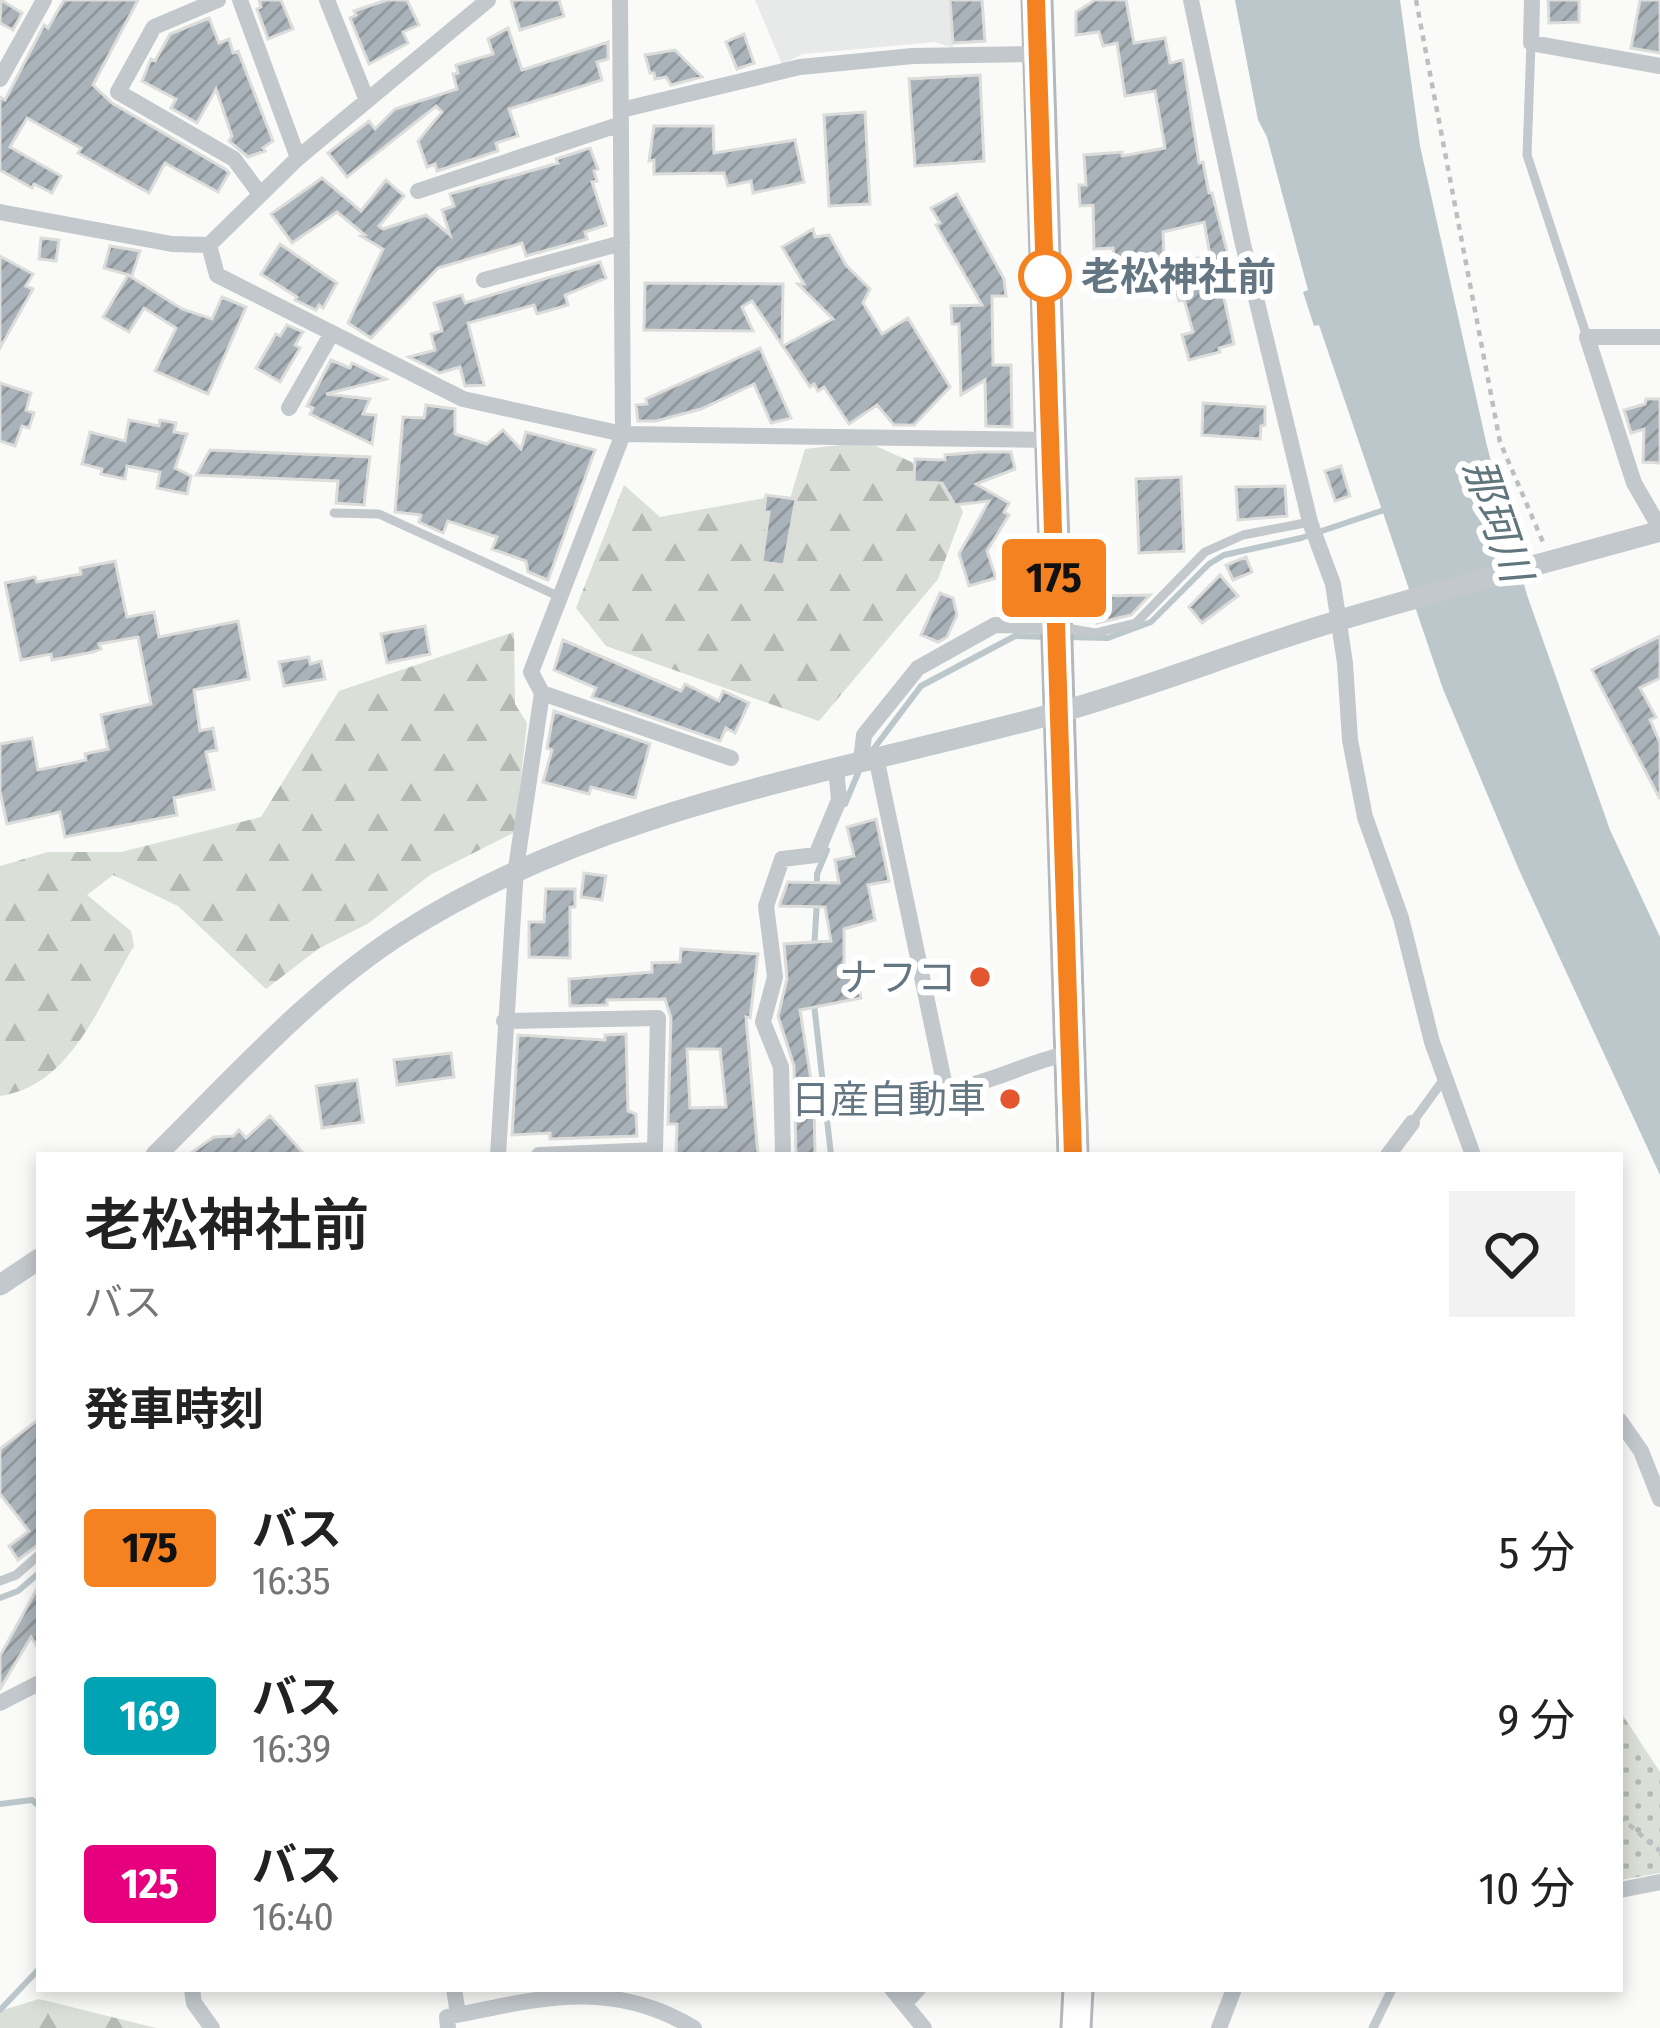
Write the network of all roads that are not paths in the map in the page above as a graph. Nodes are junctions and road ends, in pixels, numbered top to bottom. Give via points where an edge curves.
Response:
1 (44, 0) edge
2 (218, 0) edge
3 (239, 0) edge
4 (326, 0) edge
5 (488, 0) edge
6 (620, 0) edge
7 (1036, 0) edge
8 (1191, 0) edge
9 (1532, 0) edge
10 (1531, 43) junction
11 (1039, 53) junction
12 (1660, 67) edge
13 (0, 79) edge
14 (366, 98) junction
15 (621, 117) junction
16 (298, 158) junction
17 (418, 191) dead end
18 (260, 194) junction
19 (0, 212) edge
20 (622, 243) junction
21 (209, 245) junction
22 (484, 280) dead end
23 (332, 333) junction
24 (1587, 337) junction
25 (1660, 337) edge
26 (289, 408) dead end
27 (623, 434) junction
28 (1049, 440) junction
29 (334, 513) dead end
30 (1310, 522) junction
31 (1660, 530) edge
32 (560, 597) junction
33 (1344, 619) junction
34 (1056, 626) junction
35 (542, 694) junction
36 (1056, 713) junction
37 (730, 758) dead end
38 (869, 759) junction
39 (836, 768) junction
40 (516, 868) junction
41 (504, 1021) junction
42 (1070, 1053) junction
43 (1445, 1077) junction
44 (1412, 1123) joint
45 (159, 1152) edge
46 (498, 1152) edge
47 (608, 1152) edge
48 (782, 1152) edge
49 (1073, 1152) edge
50 (1390, 1152) edge
51 (1472, 1152) edge
52 (36, 1260) edge
53 (0, 1285) edge
54 (1623, 1425) edge
55 (1660, 1499) edge
56 (36, 1558) edge
57 (0, 1581) edge
58 (36, 1685) edge
59 (0, 1703) edge
60 (1660, 1882) edge
61 (1623, 1889) edge
62 (192, 1992) edge
63 (1078, 1992) edge
64 (1233, 1992) edge
65 (1391, 1992) edge
66 (905, 1994) edge
67 (453, 2021) edge
68 (208, 2027) edge
69 (694, 2028) edge
70 (924, 2028) edge
71 (1076, 2028) edge
72 (1219, 2028) edge
73 (1373, 2028) edge

1 - 13 street
2 - 18 street via 154,27 118,92 234,158
3 - 16 street
4 - 14 street
5 - 14 street
6 - 15 street
7 - 11 highway
8 - 30 street
9 - 10 street
10 - 12 street
10 - 24 lane via 1527,155
11 - 15 street via 800,67
11 - 28 highway
14 - 16 street
15 - 17 street
15 - 20 street
16 - 18 street
18 - 21 street
19 - 21 street
20 - 22 street
20 - 27 street
21 - 23 street via 217,275
23 - 26 street
23 - 27 street via 463,399
24 - 25 street
24 - 31 street via 1634,483
27 - 28 street
27 - 32 street
28 - 34 highway
29 - 32 lane via 380,514
30 - 33 street
30 - 34 lane via 1205,552 1136,623 1095,633
31 - 33 street
32 - 35 street via 531,672
33 - 36 street
33 - 43 street via 1360,797
34 - 36 highway
34 - 38 street via 995,625 918,668 864,735
35 - 37 street
35 - 40 street
36 - 38 street
36 - 42 highway
38 - 39 street
38 - 42 street via 944,1082 988,1082
39 - 40 street
39 - 48 street via 839,800 816,855 782,859 766,906 775,977 763,1022 781,1067
40 - 41 street
40 - 45 street via 345,973
41 - 46 street
41 - 47 street via 658,1018 655,1150
42 - 49 highway
43 - 44 lane
43 - 51 street
44 - 50 street
52 - 53 street
54 - 55 street
56 - 57 lane
58 - 59 street
60 - 61 street
62 - 68 street
63 - 71 highway
64 - 72 street
65 - 73 lane
66 - 70 street
67 - 69 street via 578,1994 610,1995

